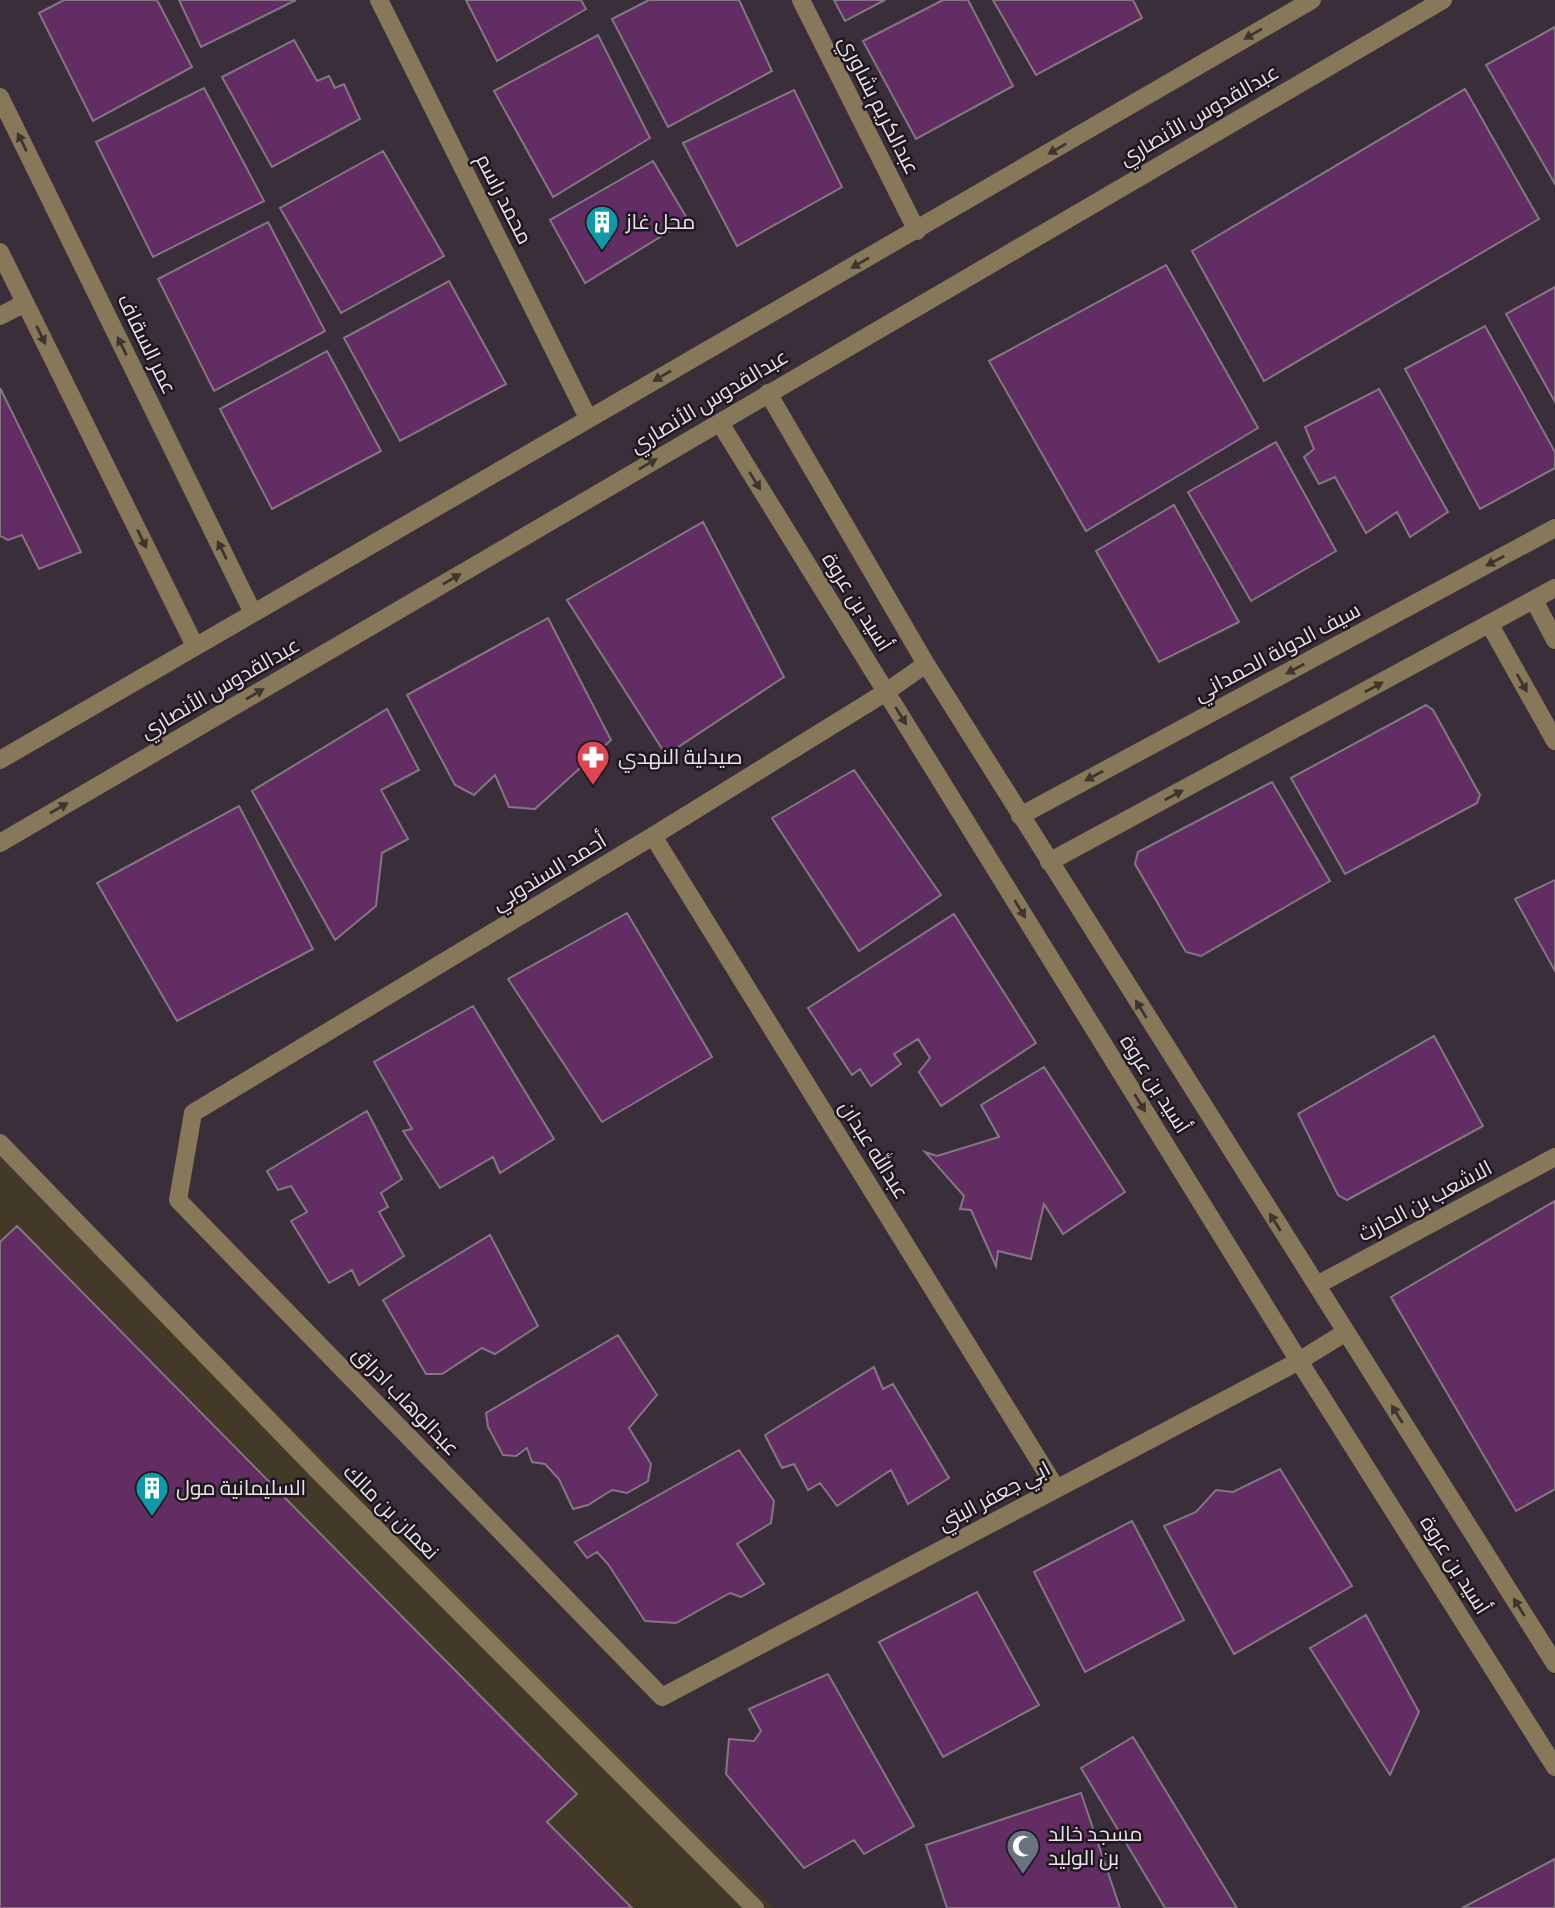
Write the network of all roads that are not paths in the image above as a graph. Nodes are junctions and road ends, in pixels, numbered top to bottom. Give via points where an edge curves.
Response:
1 (379, 0) edge
2 (801, 0) edge
3 (1312, 0) edge
4 (1443, 0) edge
5 (0, 97) edge
6 (917, 231) junction
7 (0, 252) edge
8 (25, 303) junction
9 (0, 316) edge
10 (768, 393) junction
11 (588, 418) junction
12 (720, 422) junction
13 (1555, 528) edge
14 (1555, 588) edge
15 (1534, 600) junction
16 (252, 611) junction
17 (1490, 625) junction
18 (1555, 640) edge
19 (195, 646) junction
20 (926, 664) junction
21 (886, 692) junction
22 (1555, 741) edge
23 (0, 760) edge
24 (1020, 816) junction
25 (653, 836) junction
26 (0, 843) edge
27 (1049, 862) junction
28 (193, 1114) joint
29 (0, 1143) edge
30 (1555, 1157) edge
31 (1317, 1285) junction
32 (1346, 1332) junction
33 (1299, 1361) junction
34 (1056, 1488) junction
35 (1555, 1664) edge
36 (662, 1696) joint
37 (1555, 1767) edge
38 (755, 1908) edge

1 - 11 street, محمد راسم
2 - 6 street, عبدالكريم بشاوري
3 -> 6 street, عبدالقدوس الأنصاري
4 - 10 street, عبدالقدوس الأنصاري
16 -> 5 street, عمر السقاف
6 -> 11 street, عبدالقدوس الأنصاري
7 - 8 street
8 - 9 street
8 -> 19 street
10 - 12 street, عبدالقدوس الأنصاري
10 - 20 street, أسيد بن عروة
11 - 16 street, عبدالقدوس الأنصاري
12 -> 21 street, أسيد بن عروة
26 -> 12 street, عبدالقدوس الأنصاري
13 -> 24 street, سيف الدولة الحمداني
14 - 15 street
15 - 17 street
15 - 18 street
16 - 19 street, عبدالقدوس الأنصاري
17 -> 22 street
27 -> 17 street
19 - 23 street, عبدالقدوس الأنصاري
20 - 21 street, أحمد السندوبي
20 - 24 street, أسيد بن عروة
21 - 25 street, أحمد السندوبي
21 -> 33 street, أسيد بن عروة
24 - 27 street, أسيد بن عروة
25 - 28 street, أحمد السندوبي
25 - 34 street, عبدالله عبدان
31 -> 27 street, أسيد بن عروة
28 - 36 street, عبدالوهاب ادراق via 178,1200
29 - 38 street, نعمان بن مالك via 323,1476
30 - 31 street, الاشعب بن الحارث
31 - 32 street, أسيد بن عروة
32 - 33 street, ابي جعفر البتي
35 -> 32 street, أسيد بن عروة
33 - 34 street, ابي جعفر البتي
33 - 37 street, أسيد بن عروة
34 - 36 street, ابي جعفر البتي

